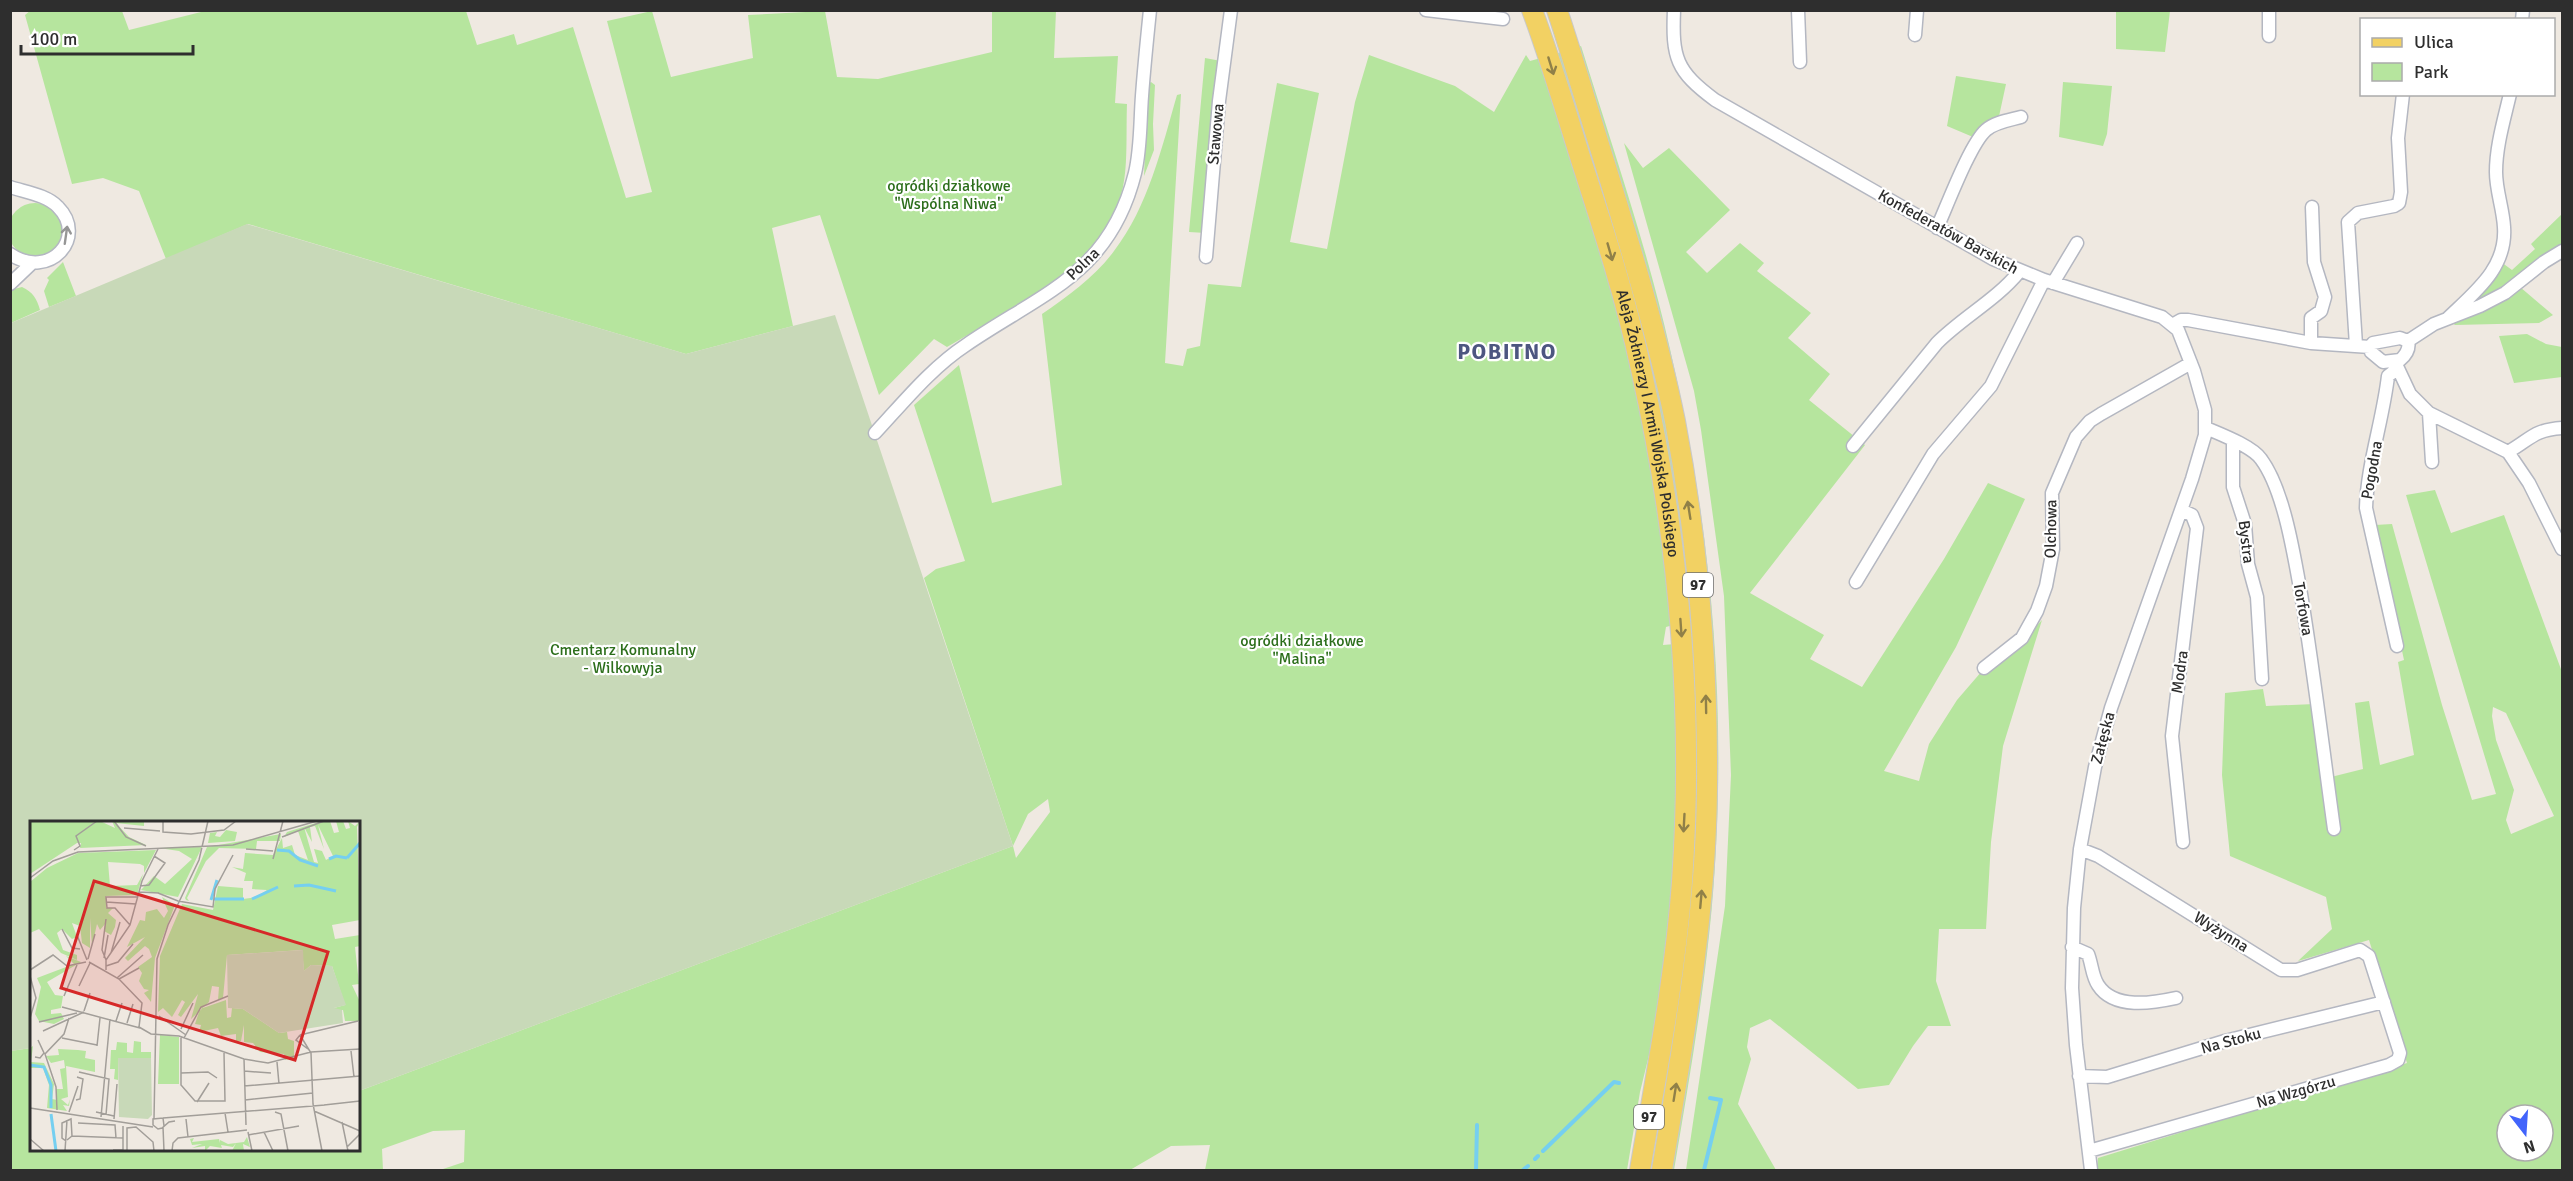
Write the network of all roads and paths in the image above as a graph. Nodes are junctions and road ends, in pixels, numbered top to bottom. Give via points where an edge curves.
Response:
1 (1150, 10) edge
2 (1231, 10) edge
3 (1426, 10) edge
4 (1532, 10) edge
5 (1557, 10) edge
6 (1674, 10) edge
7 (1798, 10) edge
8 (1917, 10) edge
9 (2269, 10) edge
10 (1503, 18) dead end
11 (1915, 35) dead end
12 (2269, 36) dead end
13 (1800, 62) dead end
14 (2403, 96) edge
15 (2510, 96) edge
16 (2021, 117) dead end
17 (10, 187) edge
18 (2312, 207) dead end
19 (1937, 228) junction
20 (2077, 243) dead end
21 (2562, 251) edge
22 (10, 255) edge
23 (1206, 257) dead end
24 (31, 264) junction
25 (2019, 272) junction
26 (2048, 282) junction
27 (10, 284) edge
28 (2448, 318) junction
29 (2174, 324) junction
30 (2408, 341) junction
31 (2310, 343) junction
32 (2355, 345) junction
33 (2370, 346) junction
34 (2191, 363) junction
35 (2396, 366) junction
36 (2429, 413) junction
37 (2206, 428) junction
38 (2562, 428) edge
39 (875, 434) dead end
40 (2233, 441) junction
41 (1852, 447) dead end
42 (2508, 452) junction
43 (2432, 462) dead end
44 (2181, 510) junction
45 (2562, 549) edge
46 (1856, 582) dead end
47 (2397, 646) dead end
48 (1983, 668) dead end
49 (2262, 679) dead end
50 (2334, 829) dead end
51 (2183, 842) dead end
52 (2080, 849) junction
53 (2072, 947) junction
54 (2369, 956) joint
55 (2176, 998) dead end
56 (2384, 1002) junction
57 (2079, 1076) junction
58 (2089, 1151) junction
59 (1640, 1170) edge
60 (1662, 1170) edge
61 (2091, 1170) edge

1 - 39 street, Polna via 1140,149 1128,195 1107,240 1089,263 1065,283 951,356
2 - 23 street, Stawowa
3 - 10 street
4 -> 59 main road, Aleja Żołnierzy I Armii Wojska Polskiego / 97 via 1631,327 1662,473 1677,575 1686,747 1682,881 1670,990
60 -> 5 main road, Aleja Żołnierzy I Armii Wojska Polskiego / 97 via 1689,1002 1702,879 1707,742 1699,589 1681,455 1656,336
6 - 19 street, Konfederatów Barskich via 1676,58 1695,84 1736,112
7 - 13 street
8 - 11 street
9 - 12 street
14 - 32 street via 2398,138 2399,203 2358,213 2348,222
15 - 28 street via 2496,162 2504,225 2502,251 2481,287
16 - 19 street via 1986,130 1979,139
24 -> 17 street via 43,263 60,252 68,236 66,219 53,202
18 - 31 street via 2314,262 2325,297 2321,311 2311,318
19 - 25 street, Konfederatów Barskich
20 - 26 street
21 - 28 street via 2505,293
22 - 24 street
24 - 27 street
25 - 26 street, Konfederatów Barskich
25 - 41 street via 1996,297 1937,343
26 - 29 street, Konfederatów Barskich via 2155,313
26 - 46 street via 1991,386 1933,454
28 - 30 street
29 - 31 street, Konfederatów Barskich via 2181,320 2205,323
29 - 34 street, Załęska
30 - 33 street via 2400,338
30 - 35 street, Pogodna via 2408,351
31 - 32 street, Konfederatów Barskich
32 - 33 street, Konfederatów Barskich
33 - 35 street via 2374,356
34 - 37 street, Załęska via 2204,402
34 - 48 street, Olchowa via 2101,414 2076,436 2052,493 2053,549 2037,611 2022,638
35 - 36 street via 2410,394
35 - 47 street, Pogodna via 2388,376 2366,508
36 - 42 street
36 - 43 street
37 - 40 street, Torfowa
37 - 44 street, Załęska
38 - 42 street via 2535,434
40 - 49 street, Bystra via 2233,487 2245,524 2248,564 2257,597
40 - 50 street, Torfowa via 2261,458 2286,521 2312,661
42 - 45 street via 2529,483
44 - 51 street, Modra via 2192,515 2197,528 2172,736
44 - 52 street, Załęska via 2104,732
52 - 53 street, Załęska
52 - 54 street, Wyżynna via 2098,856 2281,970 2297,970 2360,950
53 - 55 street via 2088,954 2096,982 2109,996 2147,1004
53 - 57 street, Załęska
54 - 56 street, Na Wzgórzu
56 - 57 street, Na Stoku via 2225,1041 2107,1077
56 - 58 street, Na Wzgórzu via 2400,1053 2389,1065
57 - 58 street, Załęska
58 - 61 street, Załęska

